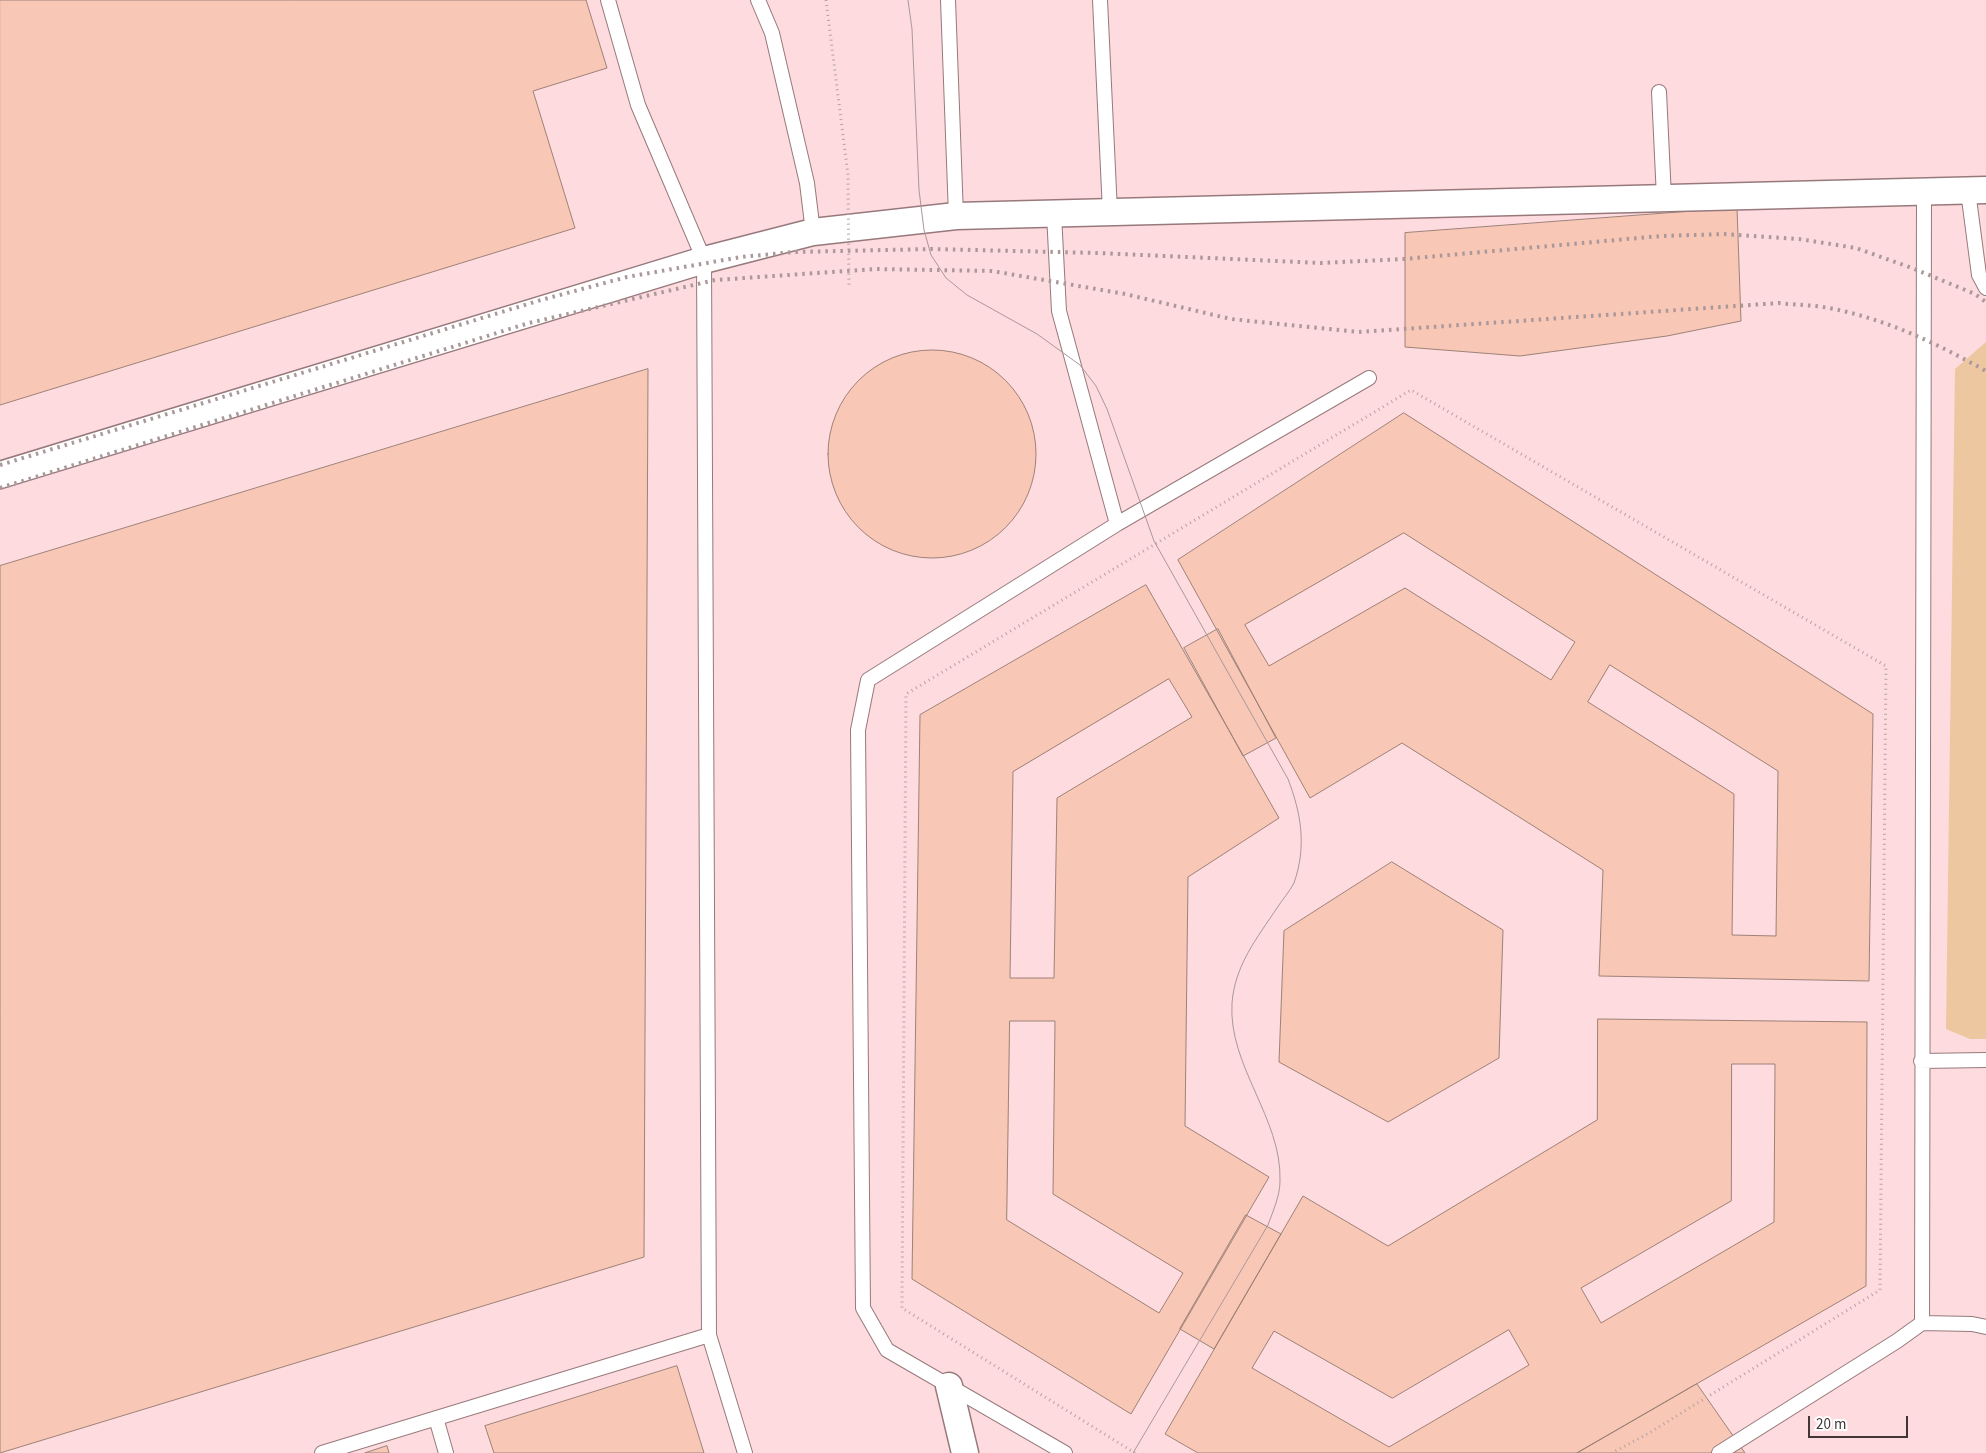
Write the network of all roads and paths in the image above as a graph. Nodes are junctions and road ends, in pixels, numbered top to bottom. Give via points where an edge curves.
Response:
1 (608, 0) edge
2 (758, 0) edge
3 (826, 0) edge
4 (948, 0) edge
5 (1100, 0) edge
6 (1659, 92) dead end
7 (1977, 190) edge
8 (1924, 192) junction
9 (1664, 198) junction
10 (1110, 212) junction
11 (1054, 214) junction
12 (956, 216) junction
13 (813, 232) junction
14 (704, 260) junction
15 (849, 286) dead end
16 (1986, 288) edge
17 (1369, 378) dead end
18 (0, 475) edge
19 (1117, 524) junction
20 (1986, 1060) edge
21 (1921, 1061) junction
22 (1922, 1323) junction
23 (1986, 1327) edge
24 (709, 1335) junction
25 (949, 1386) junction
26 (436, 1418) junction
27 (322, 1453) edge
28 (446, 1453) edge
29 (745, 1453) edge
30 (965, 1453) edge
31 (1064, 1453) edge
32 (1135, 1453) edge
33 (1612, 1453) edge
34 (1719, 1453) edge

1 - 14 lane via 638,105
2 - 13 lane via 772,33 807,183
3 - 15 path, bridge via 848,174
4 - 12 lane
5 - 10 lane
6 - 9 lane
7 - 8 street
7 - 16 lane via 1979,275
8 - 9 street
8 - 21 lane
9 - 10 street
10 - 11 street
11 - 12 street
11 - 19 lane via 1059,311
12 - 13 street
13 - 14 street
14 - 18 street
14 - 24 lane
17 - 19 lane
19 - 25 lane via 868,680 858,730 863,1308 887,1350
20 - 21 lane
21 - 22 lane
22 - 23 lane
22 - 34 lane
24 - 26 lane
24 - 29 lane
25 - 30 street
25 - 31 lane
26 - 27 lane
26 - 28 lane
32 - 33 path via 902,1308 906,694 1411,390 1886,666 1880,1290 1650,1433

